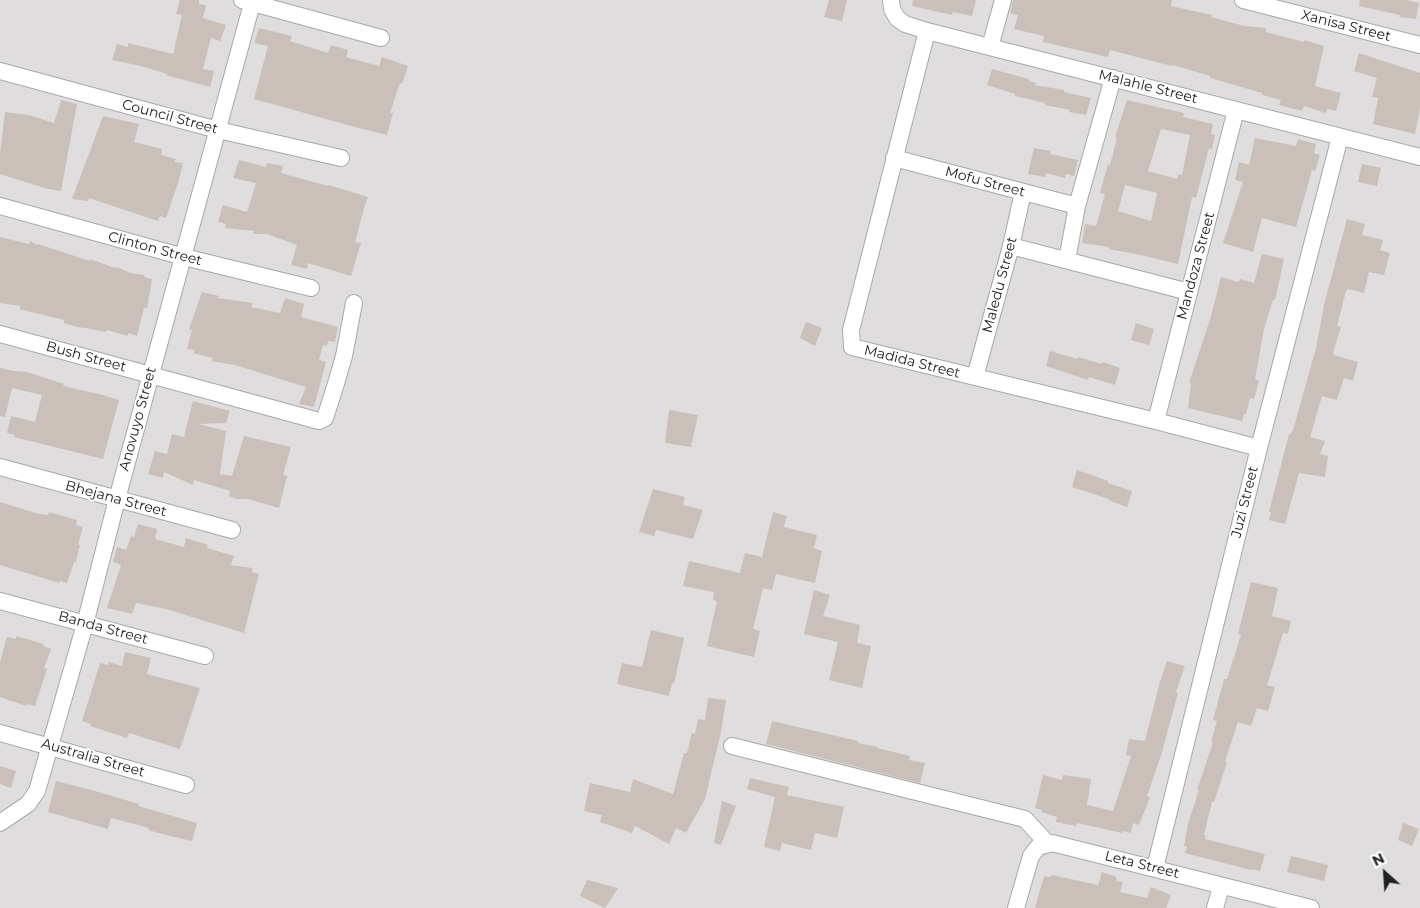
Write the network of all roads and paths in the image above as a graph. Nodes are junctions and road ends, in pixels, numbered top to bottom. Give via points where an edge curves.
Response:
1 (891, 0) edge
2 (1003, 0) edge
3 (1243, 0) edge
4 (249, 1) edge
5 (927, 31) junction
6 (381, 38) dead end
7 (1420, 45) edge
8 (990, 47) junction
9 (0, 71) edge
10 (1113, 78) junction
11 (1236, 110) junction
12 (218, 130) junction
13 (1340, 137) junction
14 (341, 158) dead end
15 (894, 158) junction
16 (1420, 158) edge
17 (1023, 192) junction
18 (0, 206) edge
19 (1077, 206) junction
20 (1011, 246) junction
21 (184, 258) junction
22 (1067, 260) junction
23 (312, 288) dead end
24 (1189, 292) junction
25 (354, 303) dead end
26 (0, 334) edge
27 (151, 375) junction
28 (975, 377) junction
29 (1156, 421) junction
30 (1258, 448) junction
31 (0, 467) edge
32 (116, 499) junction
33 (232, 530) dead end
34 (0, 600) edge
35 (85, 624) junction
36 (205, 656) dead end
37 (0, 733) edge
38 (50, 746) junction
39 (732, 746) dead end
40 (186, 785) dead end
41 (0, 823) edge
42 (1047, 843) junction
43 (1155, 868) junction
44 (1221, 886) junction
45 (1016, 908) edge
46 (1216, 908) edge
47 (1311, 908) edge

1 - 5 street, Malahle Street via 897,18
2 - 8 street
3 - 7 street, Xanisa Street
4 - 6 street
4 - 12 street, Anovuyo Street
5 - 8 street, Malahle Street
5 - 15 street, Madida Street
8 - 10 street, Malahle Street
9 - 12 street, Council Street
10 - 11 street, Malahle Street
10 - 19 street
11 - 13 street, Malahle Street
11 - 24 street, Mandoza Street
12 - 14 street, Council Street
12 - 21 street, Anovuyo Street
13 - 16 street, Malahle Street
13 - 30 street, Juzi Street
15 - 17 street, Mofu Street
15 - 28 street, Madida Street via 851,330 852,347
17 - 19 street, Mofu Street
17 - 20 street, Maledu Street
18 - 21 street, Clinton Street
19 - 22 street
20 - 22 street
20 - 28 street, Maledu Street
21 - 23 street, Clinton Street
21 - 27 street, Anovuyo Street
22 - 24 street
24 - 29 street, Mandoza Street
25 - 27 street, Bush Street via 344,356 325,418 315,420
26 - 27 street, Bush Street
27 - 32 street, Anovuyo Street
28 - 29 street, Madida Street
29 - 30 street, Madida Street
30 - 43 street, Juzi Street
31 - 32 street, Bhejana Street
32 - 33 street, Bhejana Street
32 - 35 street, Anovuyo Street
34 - 35 street, Banda Street
35 - 36 street, Banda Street
35 - 38 street, Anovuyo Street
37 - 38 street, Australia Street
38 - 40 street, Australia Street
38 - 41 street, Anovuyo Street via 34,796
39 - 42 street via 1025,819
42 - 43 street, Leta Street
42 - 45 street via 1038,847 1031,856
43 - 44 street, Leta Street
44 - 46 street
44 - 47 street, Leta Street

